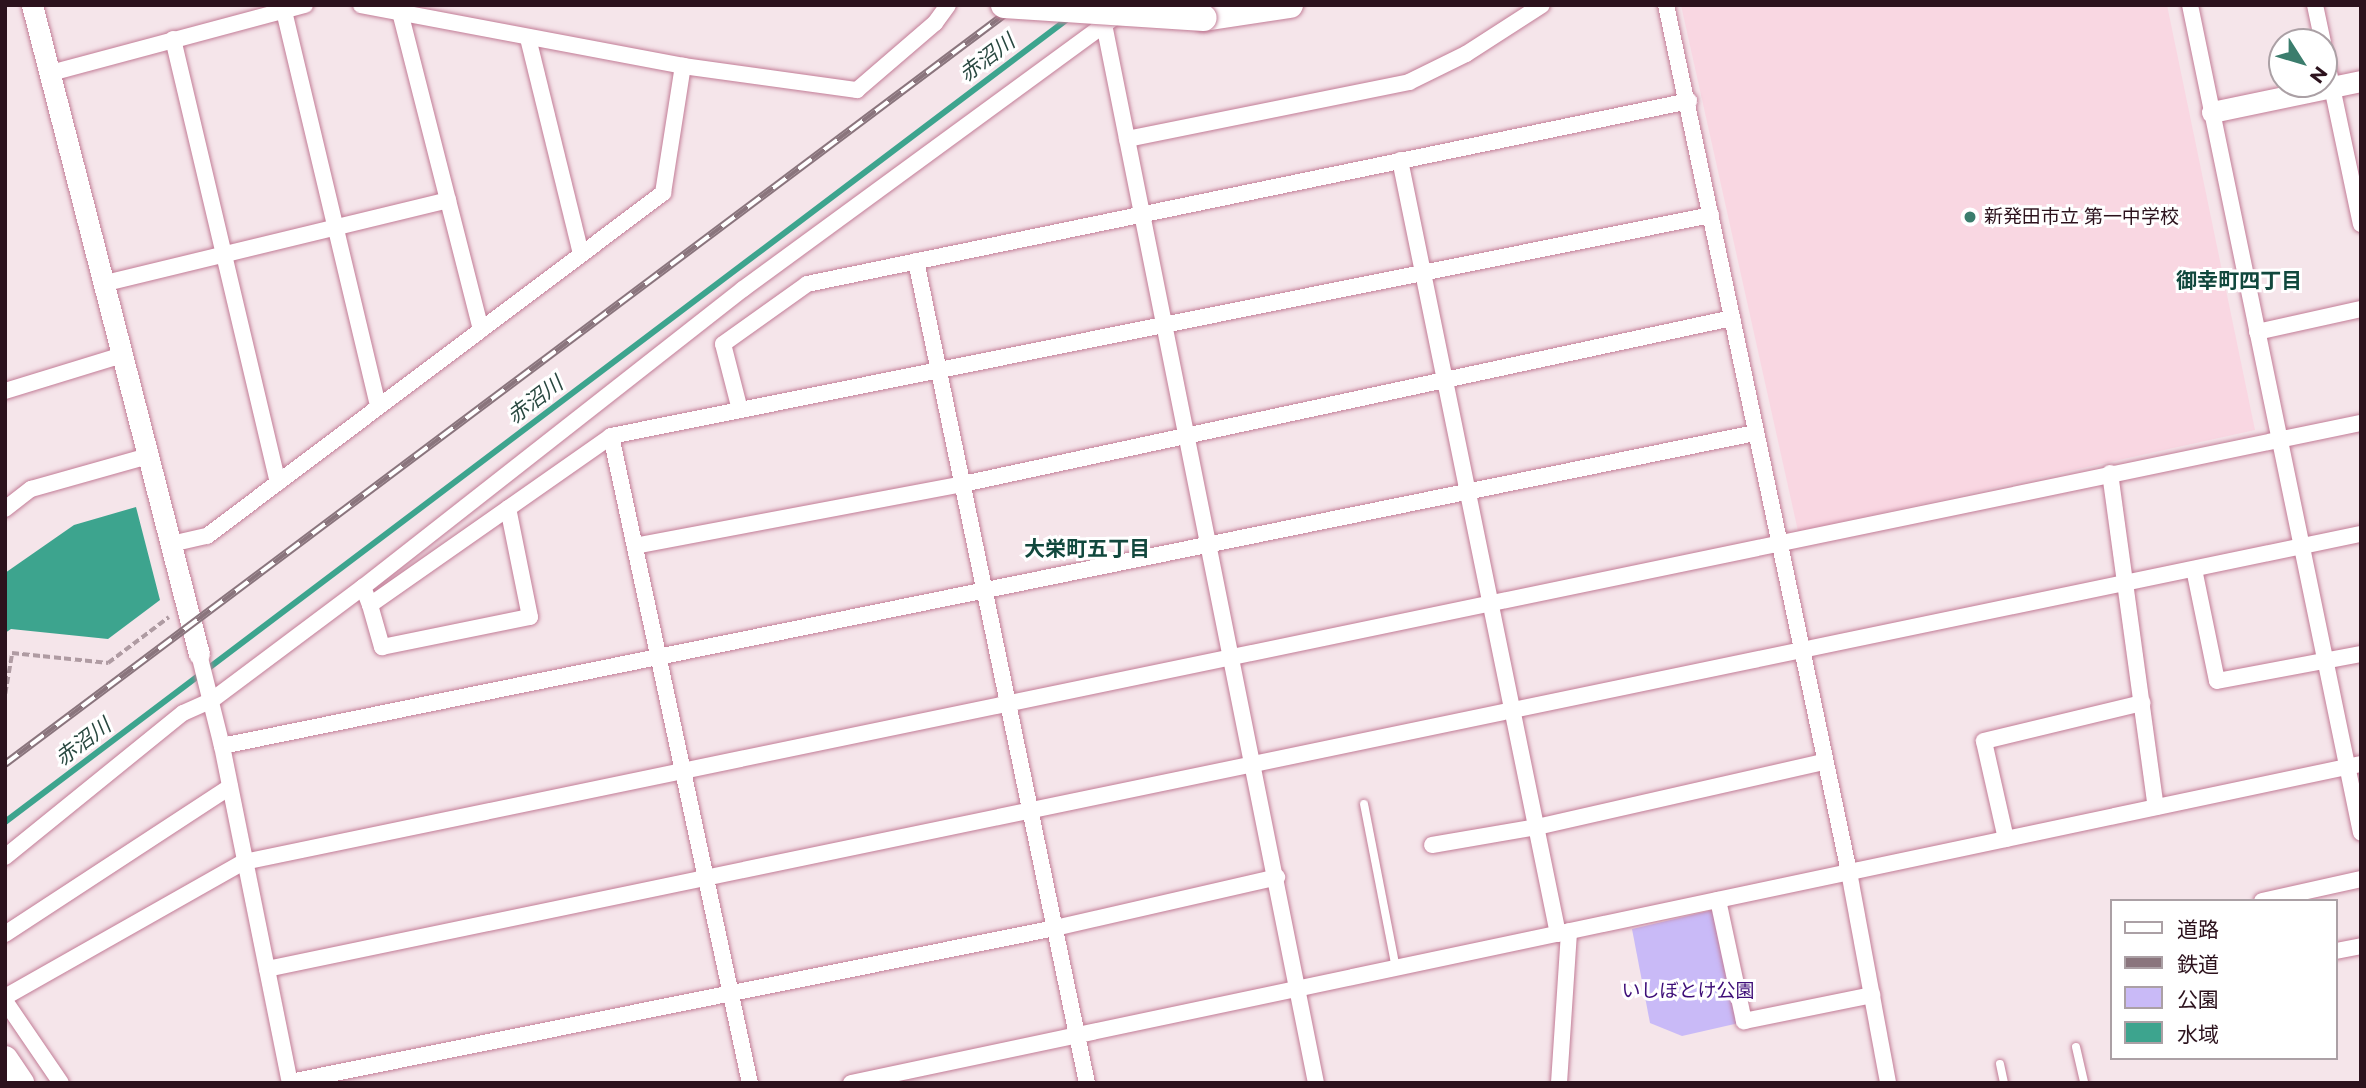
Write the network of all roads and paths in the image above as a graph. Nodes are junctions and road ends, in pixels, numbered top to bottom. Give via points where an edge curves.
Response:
1 (33, 5) edge
2 (305, 5) edge
3 (361, 5) edge
4 (948, 5) edge
5 (1004, 5) edge
6 (1130, 5) edge
7 (1290, 5) edge
8 (1542, 5) edge
9 (1666, 5) edge
10 (2190, 5) edge
11 (2315, 5) edge
12 (284, 11) junction
13 (400, 12) junction
14 (1104, 24) junction
15 (2320, 28) edge
16 (528, 38) junction
17 (173, 39) junction
18 (682, 66) junction
19 (51, 73) junction
20 (2361, 80) edge
21 (2338, 85) edge
22 (2277, 98) edge
23 (2335, 98) edge
24 (1689, 101) junction
25 (2212, 112) junction
26 (1127, 139) junction
27 (1400, 160) junction
28 (2358, 196) edge
29 (448, 200) junction
30 (1142, 214) junction
31 (1711, 215) junction
32 (2361, 224) edge
33 (335, 228) junction
34 (224, 254) junction
35 (581, 254) junction
36 (916, 261) junction
37 (1426, 271) junction
38 (106, 283) junction
39 (2361, 309) edge
40 (1732, 317) junction
41 (1164, 323) junction
42 (481, 330) junction
43 (2257, 332) junction
44 (122, 355) junction
45 (939, 369) junction
46 (1447, 380) junction
47 (5, 391) edge
48 (378, 407) junction
49 (740, 410) junction
50 (2361, 422) edge
51 (1755, 433) junction
52 (1186, 434) junction
53 (611, 436) junction
54 (2279, 439) junction
55 (145, 457) junction
56 (2110, 473) junction
57 (278, 483) junction
58 (963, 484) junction
59 (1470, 492) junction
60 (508, 508) junction
61 (5, 509) edge
62 (2361, 534) edge
63 (1778, 543) junction
64 (171, 544) junction
65 (635, 546) junction
66 (2301, 547) junction
67 (1209, 548) junction
68 (2194, 569) junction
69 (2126, 584) junction
70 (363, 587) junction
71 (986, 592) junction
72 (1491, 600) junction
73 (185, 605) junction
74 (370, 605) junction
75 (1800, 651) junction
76 (199, 654) joint
77 (2361, 654) edge
78 (658, 655) junction
79 (1230, 655) junction
80 (2324, 661) junction
81 (5, 695) edge
82 (212, 700) junction
83 (1008, 702) junction
84 (2142, 704) junction
85 (1514, 710) junction
86 (222, 746) junction
87 (1824, 762) junction
88 (1253, 764) junction
89 (2353, 766) edge
90 (683, 771) junction
91 (230, 788) junction
92 (1364, 804) dead end
93 (2156, 807) junction
94 (1031, 810) junction
95 (1537, 827) junction
96 (2361, 834) edge
97 (2006, 839) junction
98 (1432, 845) dead end
99 (5, 857) edge
100 (244, 862) junction
101 (1849, 872) junction
102 (1277, 877) junction
103 (706, 878) junction
104 (2361, 879) edge
105 (2271, 899) edge
106 (1718, 900) junction
107 (1055, 928) junction
108 (1564, 932) junction
109 (5, 934) edge
110 (2361, 946) edge
111 (2338, 951) edge
112 (1396, 968) junction
113 (267, 969) junction
114 (1300, 988) junction
115 (730, 991) junction
116 (1872, 995) junction
117 (5, 999) edge
118 (1077, 1035) junction
119 (2076, 1047) dead end
120 (5, 1059) edge
121 (2000, 1064) dead end
122 (869, 1081) edge
123 (290, 1082) edge
124 (22, 1083) edge
125 (61, 1083) edge
126 (750, 1083) edge
127 (851, 1083) edge
128 (1087, 1083) edge
129 (1317, 1083) edge
130 (1559, 1083) edge
131 (1888, 1083) edge
132 (2004, 1083) edge
133 (2084, 1083) edge

1 - 19 street
2 - 12 street
3 - 13 street
4 - 18 street via 935,23 857,90
5 - 7 highway, bridge via 1204,18
6 - 14 street
8 - 26 street via 1466,54 1409,82
9 - 24 street
10 - 25 street
11 - 15 street
12 - 17 street
12 - 33 street
13 - 16 street
13 - 29 street
14 - 26 street
14 - 70 street via 743,289
16 - 18 street
16 - 35 street
17 - 19 street
17 - 34 street
18 - 35 street via 663,193
19 - 38 street
20 - 21 street
22 - 25 street
23 - 28 street
24 - 27 street
24 - 31 street
25 - 43 street
26 - 30 street
27 - 30 street
27 - 37 street
28 - 32 street
29 - 33 street
29 - 42 street
30 - 36 street
30 - 41 street
31 - 37 street
31 - 40 street
33 - 34 street
33 - 48 street
34 - 38 street
34 - 57 street
35 - 42 street
36 - 45 street
36 - 49 street via 807,284 723,344
37 - 41 street
37 - 46 street
38 - 44 street
39 - 43 street
40 - 46 street
40 - 51 street
41 - 45 street
41 - 52 street
42 - 48 street
43 - 54 street
44 - 47 street
44 - 55 street
45 - 49 street
45 - 58 street
46 - 52 street
46 - 59 street
48 - 57 street
49 - 53 street
50 - 54 street
51 - 59 street
51 - 63 street
52 - 58 street
52 - 67 street
53 - 60 street
53 - 65 street
54 - 56 street
54 - 66 street
55 - 61 street via 31,489
55 - 64 street
56 - 63 street
56 - 69 street
57 - 64 street via 207,536
58 - 65 street
58 - 71 street
59 - 67 street
59 - 72 street
60 - 74 street
60 - 74 street via 530,617 382,647
62 - 66 street
63 - 72 street
63 - 75 street
64 - 73 street
65 - 78 street
66 - 68 street
66 - 80 street
67 - 71 street
67 - 79 street
68 - 69 street
68 - 80 street via 2217,681
69 - 75 street
69 - 84 street
70 - 74 street
70 - 82 street
71 - 78 street
71 - 83 street
72 - 79 street
72 - 85 street
73 - 76 street
73 - 81 path via 108,663 12,653
75 - 85 street
75 - 87 street
76 - 82 street
77 - 80 street
78 - 86 street
78 - 90 street
79 - 83 street
79 - 88 street
80 - 89 street
82 - 86 street
82 - 99 street via 183,713
83 - 90 street
83 - 94 street
84 - 93 street
84 - 97 street via 1984,741
85 - 88 street
85 - 95 street
86 - 91 street
87 - 95 street
87 - 101 street
88 - 94 street
88 - 102 street
89 - 93 street
89 - 96 street
90 - 100 street
90 - 103 street
91 - 100 street
91 - 109 street
92 - 112 lane
93 - 97 street
94 - 103 street
94 - 107 street
95 - 98 street
95 - 108 street
97 - 101 street
100 - 113 street
100 - 117 street
101 - 106 street
101 - 116 street
102 - 107 street
102 - 114 street
103 - 113 street
103 - 115 street
104 - 105 street
106 - 108 street
106 - 116 street via 1744,1021
107 - 115 street
107 - 118 street
108 - 112 street
108 - 130 street
110 - 111 street
112 - 114 street
113 - 123 street
114 - 118 street
114 - 129 street
115 - 123 street
115 - 126 street
116 - 131 street
117 - 125 street
118 - 122 street
118 - 128 street
119 - 133 lane
120 - 124 highway
121 - 132 lane
122 - 127 street

